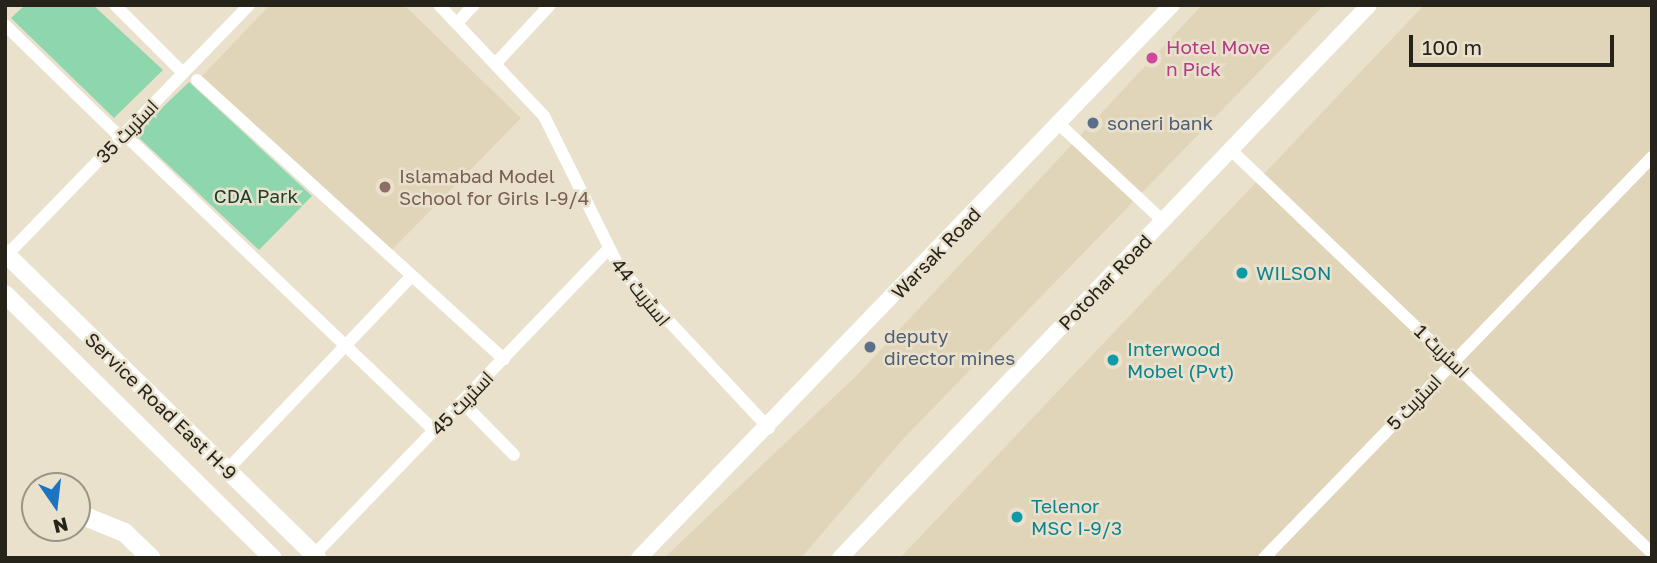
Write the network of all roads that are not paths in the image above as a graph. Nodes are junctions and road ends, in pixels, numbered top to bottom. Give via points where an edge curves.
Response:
1 (115, 5) edge
2 (249, 5) edge
3 (439, 5) edge
4 (474, 5) edge
5 (550, 5) edge
6 (1172, 5) edge
7 (1369, 5) edge
8 (457, 23) junction
9 (5, 25) edge
10 (497, 62) junction
11 (183, 73) junction
12 (197, 80) dead end
13 (1059, 124) junction
14 (122, 136) junction
15 (1232, 151) junction
16 (1652, 157) edge
17 (1164, 222) junction
18 (608, 249) junction
19 (6, 255) edge
20 (411, 277) junction
21 (5, 294) edge
22 (345, 346) junction
23 (504, 359) junction
24 (1453, 361) junction
25 (121, 368) junction
26 (100, 390) junction
27 (462, 402) junction
28 (769, 428) junction
29 (435, 431) junction
30 (514, 455) dead end
31 (227, 470) junction
32 (91, 519) edge
33 (1652, 553) edge
34 (314, 557) edge
35 (150, 558) edge
36 (273, 558) edge
37 (639, 558) edge
38 (840, 558) edge
39 (1265, 558) edge

1 - 11 street
2 - 11 street, اسٹریٹ 35
3 - 8 street, اسٹریٹ 44
4 - 8 street
5 - 10 street
6 - 13 street, Warsak Road
7 - 15 street, Potohar Road
8 - 10 street, اسٹریٹ 44
9 - 14 street
10 - 18 street, اسٹریٹ 44 via 544,116
11 - 14 street, اسٹریٹ 35
12 - 20 street
13 - 17 street
13 - 28 street, Warsak Road
14 - 19 street, اسٹریٹ 35
14 - 22 street
15 - 17 street, Potohar Road
15 - 24 street, اسٹریٹ 1
16 - 24 street, اسٹریٹ 5
17 - 38 street, Potohar Road
18 - 23 street, اسٹریٹ 45
18 - 28 street, اسٹریٹ 44 via 660,319
19 - 25 main road, Service Road East H-9
20 - 22 street
20 - 23 street
21 - 26 main road, Service Road East H-9
22 - 29 street
22 - 31 street
23 - 27 street, اسٹریٹ 45
24 - 33 street, اسٹریٹ 1
24 - 39 street, اسٹریٹ 5
25 - 26 main road
25 - 31 main road, Service Road East H-9
26 - 36 main road, Service Road East H-9
27 - 29 street, اسٹریٹ 45
27 - 30 street
28 - 37 street, Warsak Road
29 - 34 street, اسٹریٹ 45
31 - 34 main road, Service Road East H-9
32 - 35 main road via 124,533

